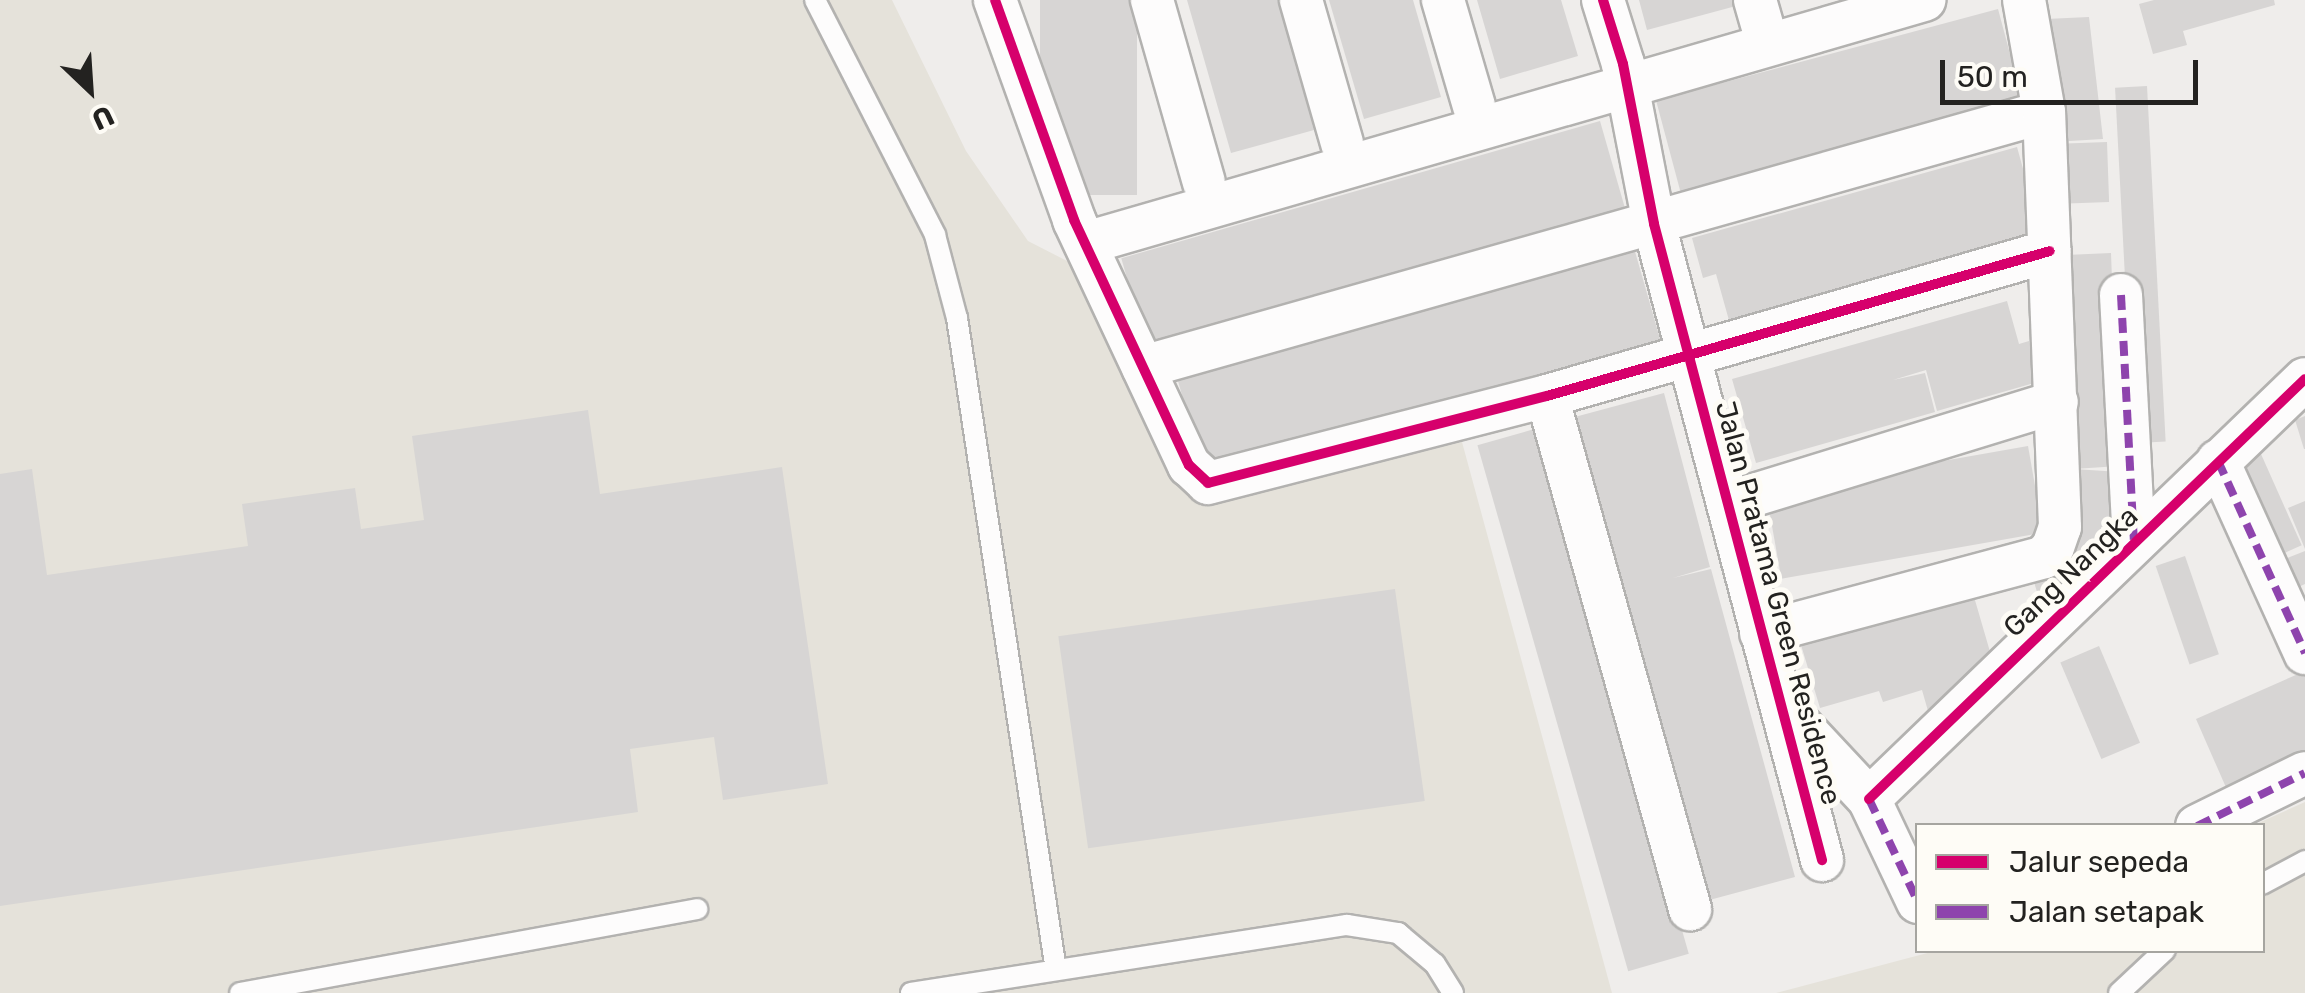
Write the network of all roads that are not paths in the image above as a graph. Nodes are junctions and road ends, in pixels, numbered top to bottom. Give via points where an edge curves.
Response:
1 (815, 0) edge
2 (995, 0) edge
3 (1152, 0) edge
4 (1301, 0) edge
5 (1443, 0) edge
6 (1603, 0) edge
7 (1924, 0) edge
8 (2024, 0) edge
9 (1865, 4) edge
10 (1759, 12) edge
11 (1625, 76) junction
12 (1474, 106) junction
13 (2044, 112) junction
14 (1342, 143) junction
15 (1204, 182) junction
16 (1654, 224) junction
17 (1080, 231) junction
18 (2050, 252) junction
19 (2121, 295) dead end
20 (1689, 357) junction
21 (1144, 367) junction
22 (2305, 378) edge
23 (1547, 396) junction
24 (2057, 402) junction
25 (2218, 460) junction
26 (1728, 503) junction
27 (2134, 543) junction
28 (1761, 633) junction
29 (2305, 653) edge
30 (1782, 706) junction
31 (2305, 772) edge
32 (1868, 799) junction
33 (2202, 823) edge
34 (1822, 860) dead end
35 (2305, 861) edge
36 (2265, 882) edge
37 (1915, 896) edge
38 (697, 909) dead end
39 (1690, 909) dead end
40 (2161, 953) edge
41 (1056, 970) junction
42 (240, 993) edge
43 (912, 993) edge
44 (1454, 993) edge
45 (2119, 993) edge

1 - 41 lane via 936,235 957,318
2 - 17 street
3 - 15 street
4 - 14 street
5 - 12 street
6 - 11 street, Jalan Pratama Green Residence
7 - 9 street
8 - 13 street, Jalan Pratama Green Residence
9 - 10 street
9 - 11 street
10 - 11 street
11 - 12 street
11 - 16 street, Jalan Pratama Green Residence
11 - 17 street
12 - 14 street
13 - 16 street
13 - 18 street, Jalan Pratama Green Residence
14 - 15 street
15 - 17 street
16 - 20 street, Jalan Pratama Green Residence
16 - 21 street
17 - 21 street
18 - 20 street
18 - 24 street, Jalan Pratama Green Residence
19 - 27 street
20 - 23 street
20 - 26 street, Jalan Pratama Green Residence
21 - 23 street via 1189,466 1208,483
22 - 25 street, Gang Nangka
23 - 39 street
24 - 26 street, Jalan Pratama Green Residence
24 - 28 street, Jalan Pratama Green Residence via 2060,528 2044,557
25 - 27 street, Gang Nangka
25 - 29 street
26 - 28 street, Jalan Pratama Green Residence
27 - 32 street, Gang Nangka
28 - 30 street, Jalan Pratama Green Residence
30 - 32 street
30 - 34 street, Jalan Pratama Green Residence
31 - 33 street
32 - 37 street
35 - 36 lane
38 - 42 lane
40 - 45 lane
41 - 43 lane
41 - 44 lane via 1347,925 1398,933 1435,964

